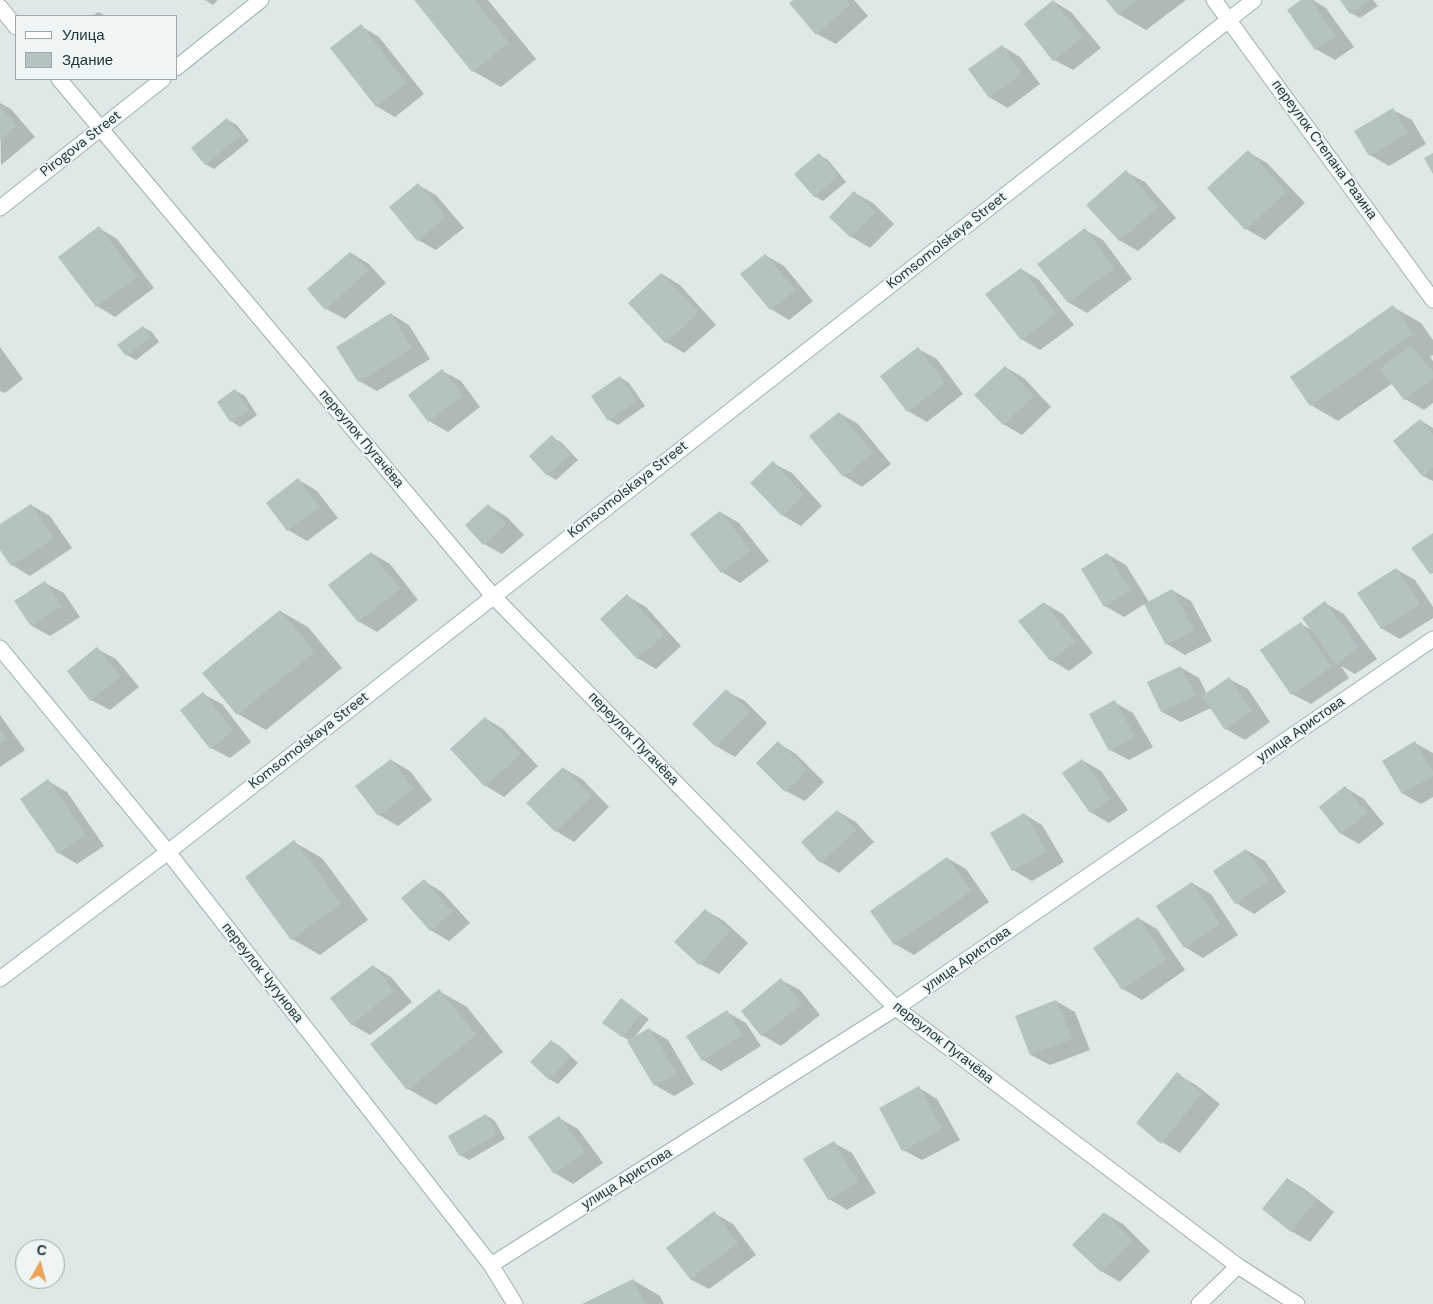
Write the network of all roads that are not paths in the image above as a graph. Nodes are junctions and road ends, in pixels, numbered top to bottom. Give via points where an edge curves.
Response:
1 (261, 0) edge
2 (1214, 0) edge
3 (1254, 0) edge
4 (0, 7) edge
5 (1229, 20) junction
6 (15, 26) edge
7 (178, 66) edge
8 (59, 80) edge
9 (162, 80) edge
10 (100, 129) junction
11 (0, 208) edge
12 (1433, 300) edge
13 (493, 596) junction
14 (1433, 639) edge
15 (0, 648) edge
16 (168, 852) junction
17 (0, 979) edge
18 (896, 1008) junction
19 (491, 1265) junction
20 (1238, 1266) junction
21 (515, 1304) edge
22 (1199, 1304) edge
23 (1297, 1304) edge

1 - 7 street
2 - 5 street, переулок Степана Разина
3 - 5 street, Komsomolskaya Street
4 - 6 street
5 - 12 street, переулок Степана Разина
5 - 13 street, Komsomolskaya Street
8 - 10 street, переулок Пугачёва
9 - 10 street, Pirogova Street
10 - 11 street, Pirogova Street
10 - 13 street, переулок Пугачёва
13 - 16 street, Komsomolskaya Street
13 - 18 street, переулок Пугачёва
14 - 18 street, улица Аристова
15 - 16 street, переулок Чугунова
16 - 17 street, Komsomolskaya Street
16 - 19 street, переулок Чугунова
18 - 19 street, улица Аристова
18 - 20 street, переулок Пугачёва
19 - 21 street, переулок Чугунова
20 - 22 street
20 - 23 street, переулок Пугачёва

